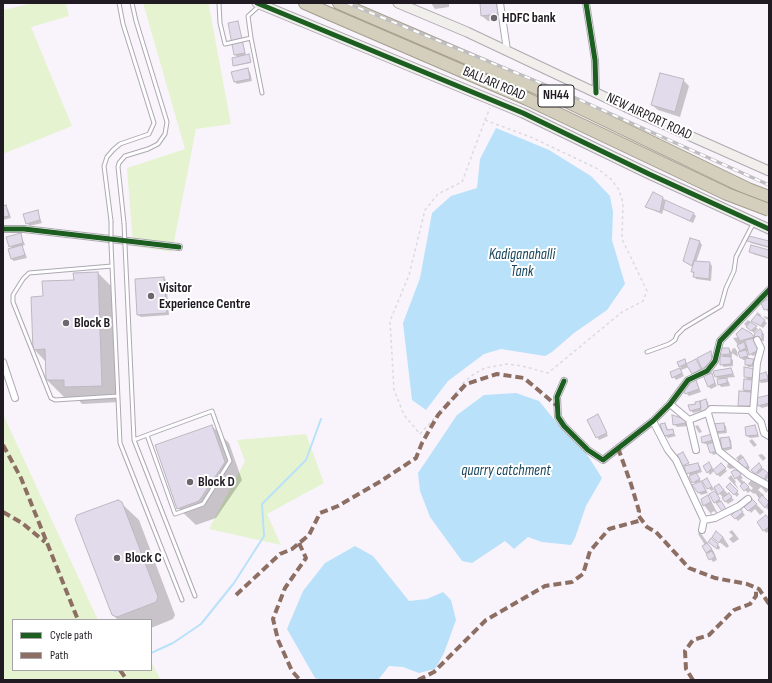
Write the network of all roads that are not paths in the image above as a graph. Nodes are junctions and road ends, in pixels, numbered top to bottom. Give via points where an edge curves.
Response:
1 (119, 3) edge
2 (132, 3) edge
3 (220, 3) edge
4 (305, 3) edge
5 (339, 3) edge
6 (398, 3) edge
7 (500, 3) edge
8 (586, 3) edge
9 (259, 4) edge
10 (251, 38) junction
11 (506, 50) junction
12 (262, 93) dead end
13 (596, 93) junction
14 (769, 171) edge
15 (769, 197) edge
16 (769, 204) edge
17 (769, 210) edge
18 (761, 225) edge
19 (3, 229) edge
20 (179, 247) dead end
21 (112, 266) junction
22 (769, 290) edge
23 (757, 340) dead end
24 (647, 352) dead end
25 (3, 362) edge
26 (564, 381) dead end
27 (118, 396) junction
28 (15, 398) dead end
29 (670, 404) junction
30 (754, 412) junction
31 (708, 413) junction
32 (689, 420) junction
33 (653, 421) junction
34 (147, 435) junction
35 (769, 436) edge
36 (134, 440) junction
37 (696, 450) dead end
38 (769, 486) edge
39 (748, 499) dead end
40 (704, 520) junction
41 (702, 530) dead end
42 (195, 596) dead end
43 (182, 600) dead end

1 - 21 lane, bridge via 123,24 154,123 149,134 120,144 107,157 104,166
2 - 36 lane, bridge via 167,122 165,134 158,144 148,150 125,156 118,167 124,223
3 - 10 lane via 220,24 225,44
4 - 17 highway, BALLARI ROAD / NH44, bridge via 527,98 727,194
5 - 15 highway, BALLARI ROAD / NH44 via 560,98
6 - 11 street, NEW AIRPORT ROAD
7 - 11 street
8 - 13 street via 595,60
9 - 10 lane via 248,16
9 - 18 street via 493,101
10 - 12 lane
11 - 13 street, NEW AIRPORT ROAD
13 - 14 street, NEW AIRPORT ROAD
16 - 18 street
18 - 24 lane via 736,257 734,271 721,306 684,328 669,344
19 - 20 street via 24,229
21 - 27 lane
21 - 27 lane via 30,273 23,279 13,302 50,398 55,400
22 - 29 street via 720,341 715,360 707,372 688,380
23 - 30 street via 761,348 756,371
25 - 28 street
26 - 33 street via 557,397 558,417 588,450 603,460
27 - 43 lane via 120,443
29 - 32 street
29 - 33 street
30 - 31 street via 711,409
30 - 35 street via 761,422 764,433
31 - 32 street
31 - 38 street via 719,451 749,475
32 - 37 street
33 - 40 street via 676,460
34 - 34 lane via 212,411 230,461 203,504 175,514
34 - 36 lane
36 - 42 lane
39 - 40 street via 715,518
40 - 41 street

